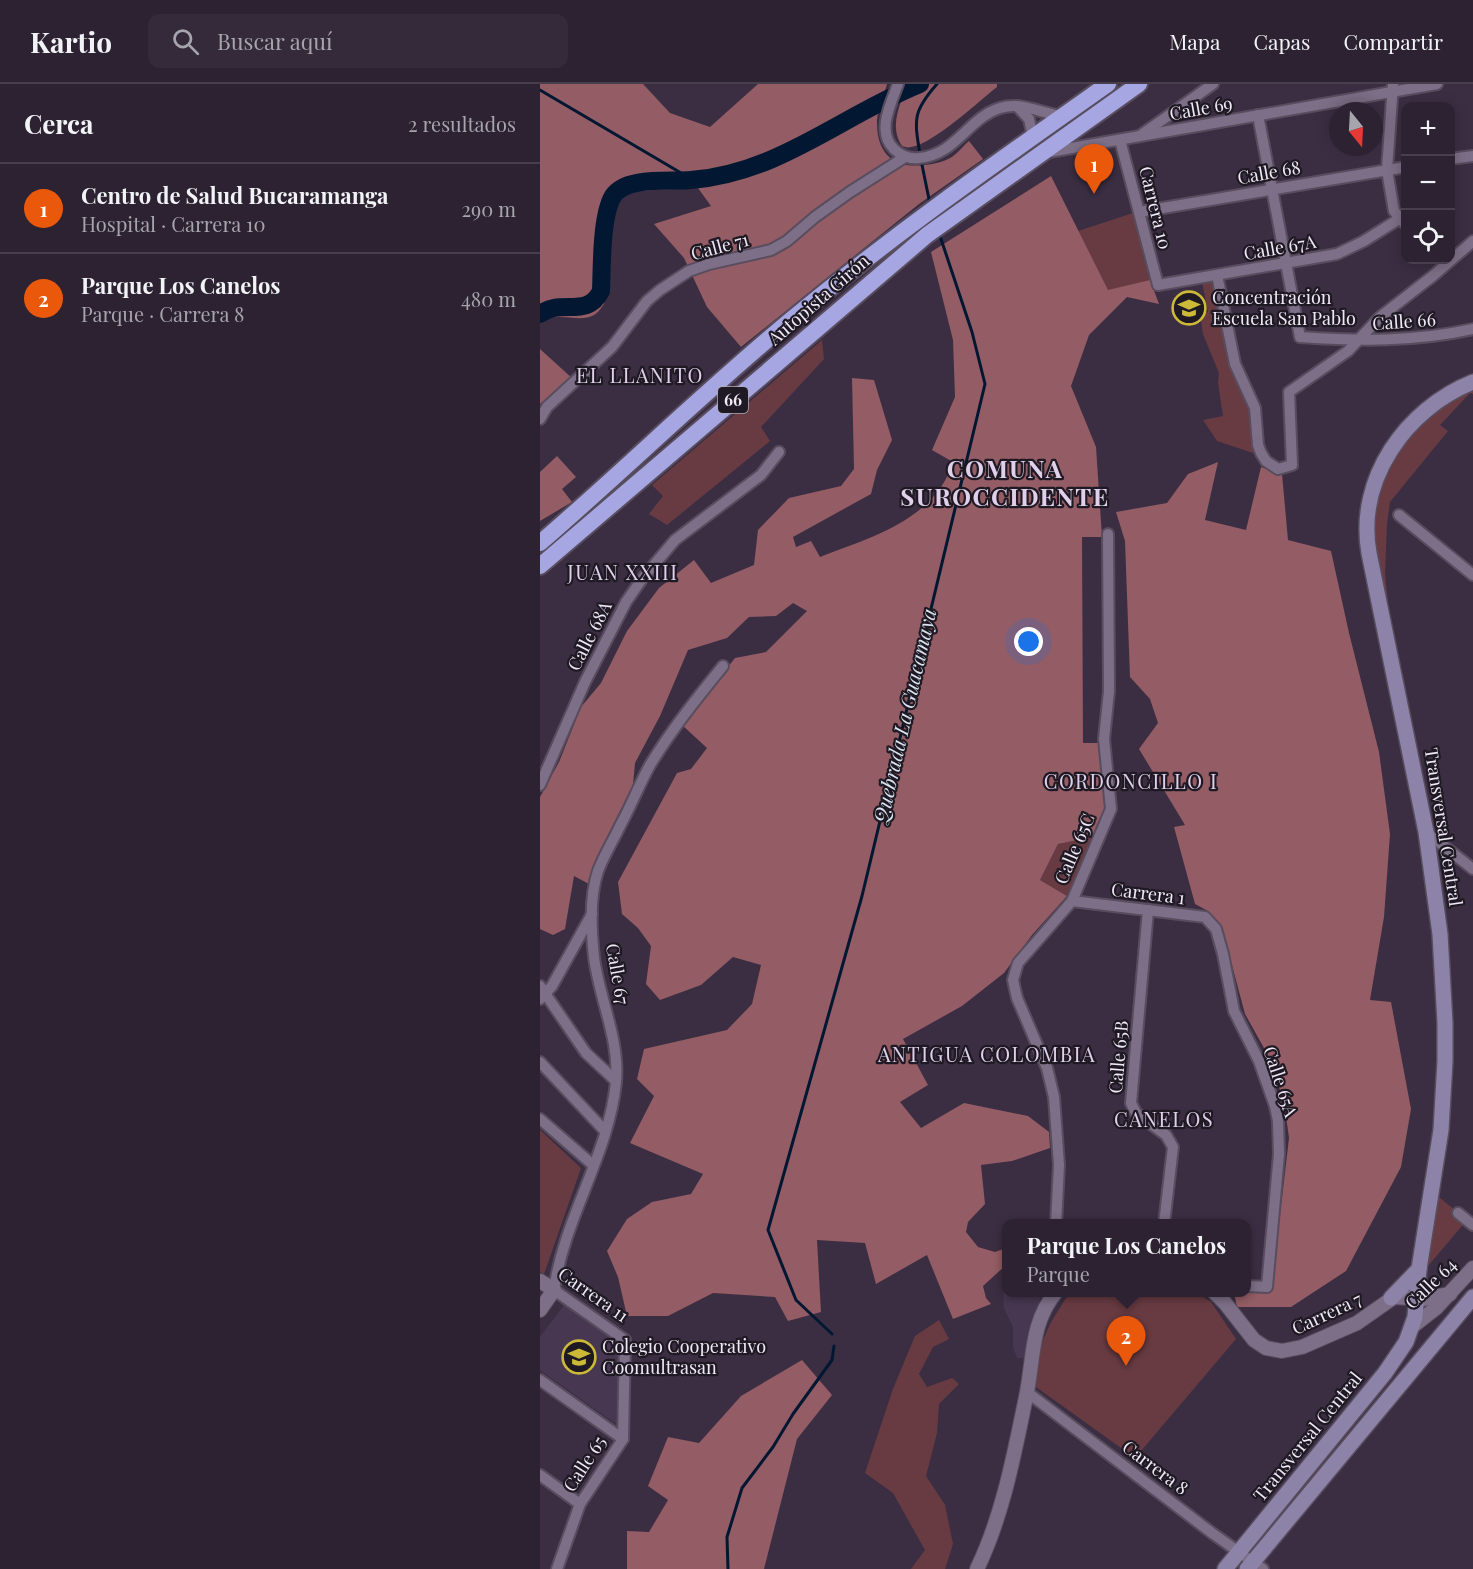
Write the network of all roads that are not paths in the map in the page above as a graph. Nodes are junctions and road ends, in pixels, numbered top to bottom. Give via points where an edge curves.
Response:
1 (898, 84) edge
2 (1108, 84) edge
3 (1139, 84) edge
4 (1213, 84) edge
5 (1437, 84) edge
6 (1393, 88) edge
7 (1017, 106) junction
8 (1258, 115) junction
9 (1063, 116) junction
10 (1033, 137) junction
11 (1138, 137) junction
12 (1120, 140) junction
13 (1043, 153) junction
14 (1473, 156) edge
15 (910, 157) junction
16 (1455, 158) edge
17 (1401, 168) edge
18 (1387, 170) junction
19 (1272, 189) junction
20 (1139, 212) junction
21 (1401, 220) edge
22 (1401, 222) edge
23 (1473, 241) edge
24 (1455, 253) edge
25 (1286, 264) junction
26 (1440, 264) edge
27 (1217, 275) junction
28 (1158, 285) joint
29 (1473, 329) edge
30 (1358, 341) junction
31 (1473, 382) edge
32 (540, 419) edge
33 (778, 452) dead end
34 (1399, 515) dead end
35 (1108, 534) dead end
36 (540, 543) edge
37 (540, 566) edge
38 (1473, 575) edge
39 (723, 666) dead end
40 (540, 784) edge
41 (1426, 832) junction
42 (1473, 869) edge
43 (1072, 902) junction
44 (1148, 910) junction
45 (592, 914) junction
46 (1216, 929) joint
47 (542, 993) edge
48 (540, 1062) edge
49 (616, 1081) junction
50 (540, 1119) edge
51 (605, 1131) junction
52 (593, 1165) junction
53 (1458, 1213) dead end
54 (1056, 1219) edge
55 (1165, 1219) edge
56 (1473, 1226) edge
57 (1473, 1268) edge
58 (1419, 1269) junction
59 (540, 1281) edge
60 (1251, 1286) edge
61 (554, 1290) junction
62 (1450, 1294) junction
63 (1047, 1297) edge
64 (1053, 1297) edge
65 (1218, 1297) edge
66 (1226, 1297) edge
67 (1473, 1297) edge
68 (1407, 1301) junction
69 (1230, 1309) junction
70 (540, 1310) edge
71 (1045, 1310) junction
72 (1413, 1326) junction
73 (626, 1340) joint
74 (1438, 1340) junction
75 (540, 1380) edge
76 (1027, 1392) junction
77 (623, 1439) junction
78 (540, 1475) edge
79 (580, 1504) junction
80 (1239, 1552) junction
81 (1254, 1566) edge
82 (557, 1569) edge
83 (977, 1569) edge
84 (1225, 1569) edge

1 - 15 street via 889,108 888,139 897,152
2 - 9 highway, Autopista Girón / 66
3 - 13 highway, Autopista Girón / 66
4 - 11 street
5 - 6 street, Calle 69
6 - 8 street, Calle 69
6 - 18 street
7 - 9 street
7 - 10 street via 1029,119
7 - 15 street via 992,112 944,151 931,157
8 - 11 street, Calle 69
8 - 19 street
9 - 10 highway, Autopista Girón / 66
10 - 36 highway, Autopista Girón / 66 via 922,216 799,312
11 - 12 street, Calle 69
12 - 13 street, Calle 69
12 - 20 street, Carrera 10
13 - 37 highway, Autopista Girón / 66 via 927,235
14 - 16 street
15 - 32 street, Calle 71 via 850,192 787,242 771,250 689,271 660,290 612,347
17 - 18 street, Calle 68
18 - 19 street, Calle 68
18 - 21 street via 1392,204
19 - 20 street, Calle 68
19 - 25 street
20 - 28 street, Carrera 10
22 - 25 street, Calle 67A via 1337,254
23 - 24 street
25 - 27 street, Calle 67A
25 - 30 street, Calle 66 via 1300,337
26 - 30 street
27 - 28 street, Calle 67A
27 - 30 street via 1235,364 1255,408 1258,445 1266,461 1278,469 1292,465 1289,392
29 - 30 street, Calle 66 via 1428,338
31 - 41 main road, Transversal Central via 1432,403 1400,436 1377,477 1367,517 1369,553
33 - 40 street, Calle 68A via 761,475 675,540 642,579 607,637
34 - 38 street
35 - 43 street, Calle 65C via 1109,692 1104,739 1111,809
39 - 45 street, Calle 67 via 682,717 634,794 597,872
41 - 42 street
41 - 58 main road, Transversal Central via 1443,973 1445,1061 1441,1130
43 - 44 street, Carrera 1
43 - 54 street, Calle 65C via 1018,963 1014,980 1054,1097 1059,1165
44 - 46 street, Carrera 1 via 1205,917
44 - 55 street, Calle 65B via 1131,1103 1136,1113 1166,1135 1173,1147
45 - 47 street via 552,986
45 - 49 street, Calle 67 via 594,957 616,1056
46 - 60 street, Calle 65A via 1234,1011 1259,1061 1278,1120 1279,1154 1267,1287
47 - 49 street via 586,1053
48 - 51 street
49 - 51 street, Calle 67
50 - 52 street
51 - 52 street, Calle 67
52 - 61 street, Calle 67 via 561,1253
53 - 56 street
57 - 62 street, Calle 64
58 - 68 main road
58 - 68 main road, Transversal Central
59 - 61 street, Carrera 11
61 - 70 street, Calle 67
61 - 73 street, Carrera 11
62 - 68 street
62 - 72 street, Calle 64
63 - 71 street
64 - 71 street
65 - 69 street, Carrera 7
66 - 69 street
67 - 74 main road, Transversal Central
68 - 69 street, Carrera 7 via 1376,1311 1302,1347 1282,1351 1254,1340
68 - 72 main road, Transversal Central
71 - 76 street via 1034,1338
72 - 74 main road
72 - 80 main road, Transversal Central via 1385,1373
73 - 77 street, Calle 65
74 - 81 main road, Transversal Central
75 - 77 street
76 - 80 street, Carrera 8
76 - 83 street via 996,1523
77 - 79 street, Calle 65
78 - 79 street
79 - 82 street, Calle 65
80 - 81 street, Carrera 8
80 - 84 main road, Transversal Central

